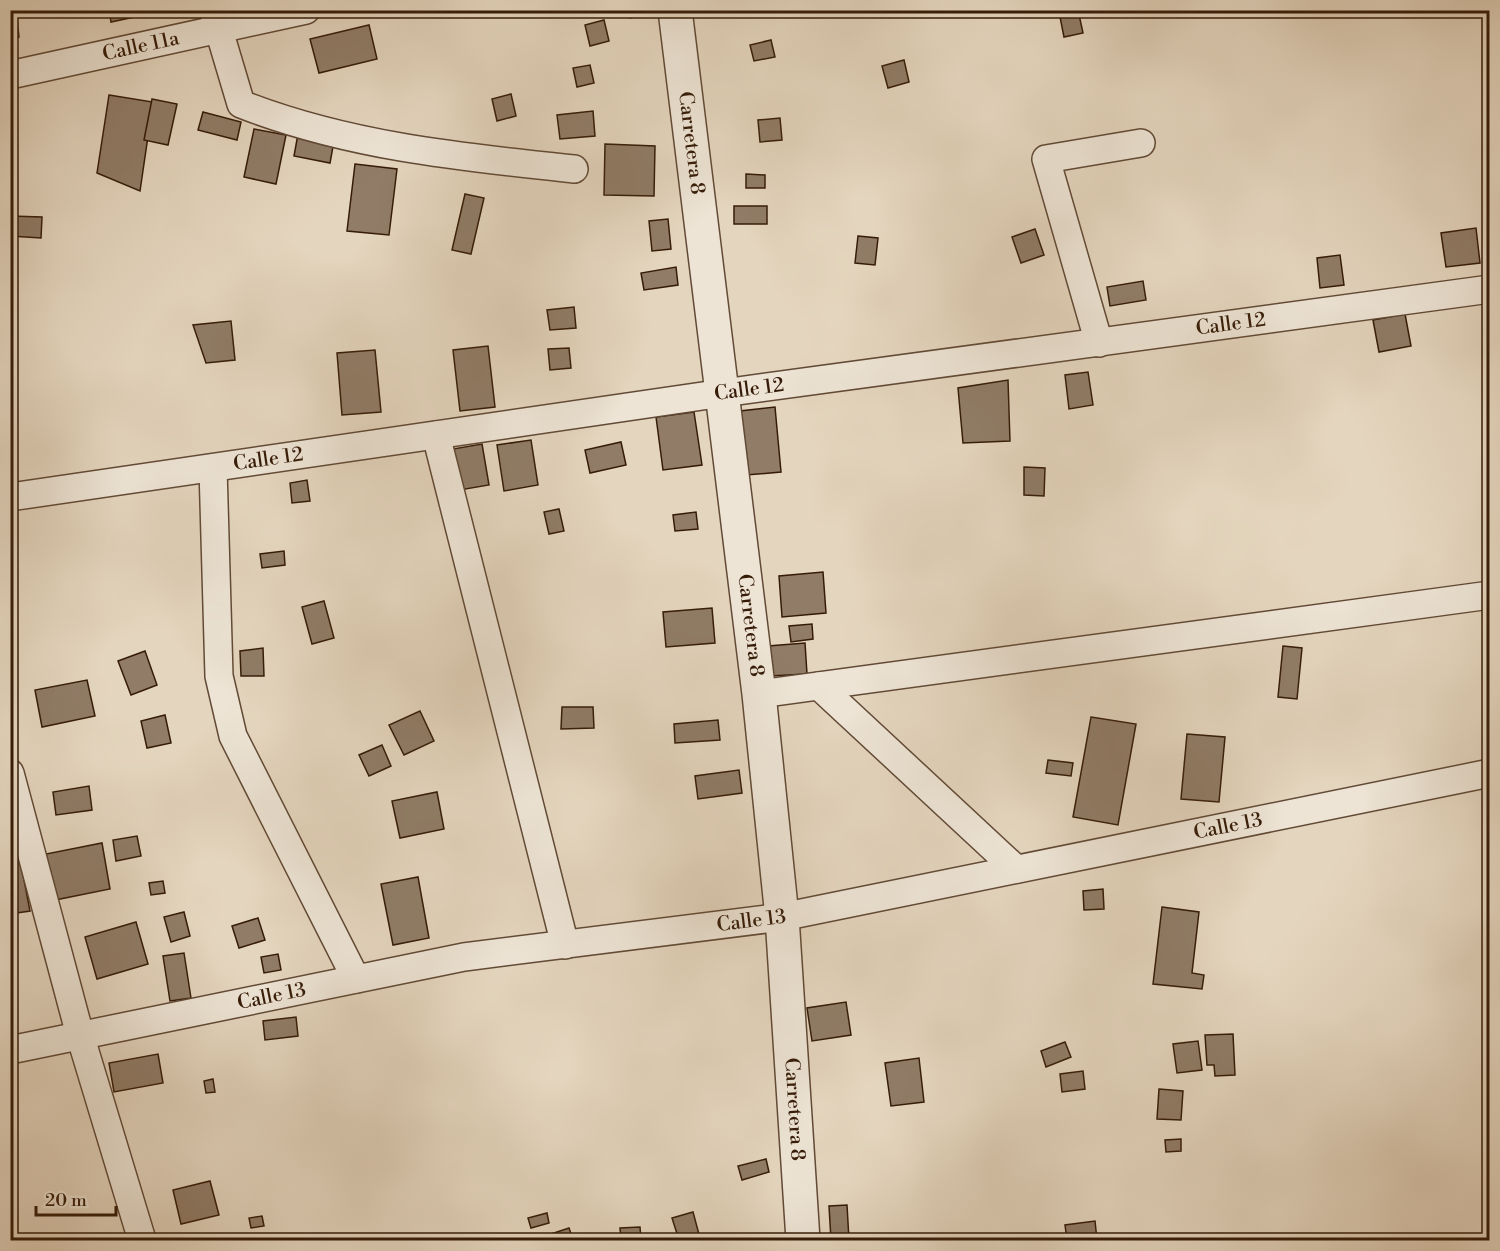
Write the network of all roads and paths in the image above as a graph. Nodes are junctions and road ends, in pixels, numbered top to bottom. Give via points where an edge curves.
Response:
1 (306, 10) edge
2 (675, 10) edge
3 (217, 21) edge
4 (10, 75) edge
5 (1141, 143) dead end
6 (574, 169) dead end
7 (1490, 289) edge
8 (1100, 343) junction
9 (723, 393) junction
10 (435, 435) junction
11 (213, 468) junction
12 (10, 496) edge
13 (1490, 596) edge
14 (819, 686) junction
15 (759, 694) junction
16 (10, 773) edge
17 (1489, 777) edge
18 (1016, 869) junction
19 (782, 917) junction
20 (565, 945) junction
21 (356, 979) junction
22 (80, 1035) junction
23 (10, 1050) edge
24 (142, 1240) edge
25 (803, 1240) edge

1 - 3 street, Calle 11a
2 - 9 street, Carretera 8
3 - 4 street, Calle 11a
3 - 6 street via 241,104 361,140 436,155
5 - 8 street via 1046,159
7 - 8 street, Calle 12
8 - 9 street, Calle 12
9 - 10 street, Calle 12
9 - 15 street, Carretera 8
10 - 11 street, Calle 12
10 - 20 street
11 - 12 street, Calle 12
11 - 21 street via 219,676 233,736
13 - 14 street
14 - 15 street
14 - 18 street
15 - 19 street, Carretera 8
16 - 22 street
17 - 18 street, Calle 13
18 - 19 street, Calle 13
19 - 20 street, Calle 13
19 - 25 street, Carretera 8
20 - 21 street, Calle 13 via 464,957
21 - 22 street, Calle 13
22 - 23 street, Calle 13
22 - 24 street

